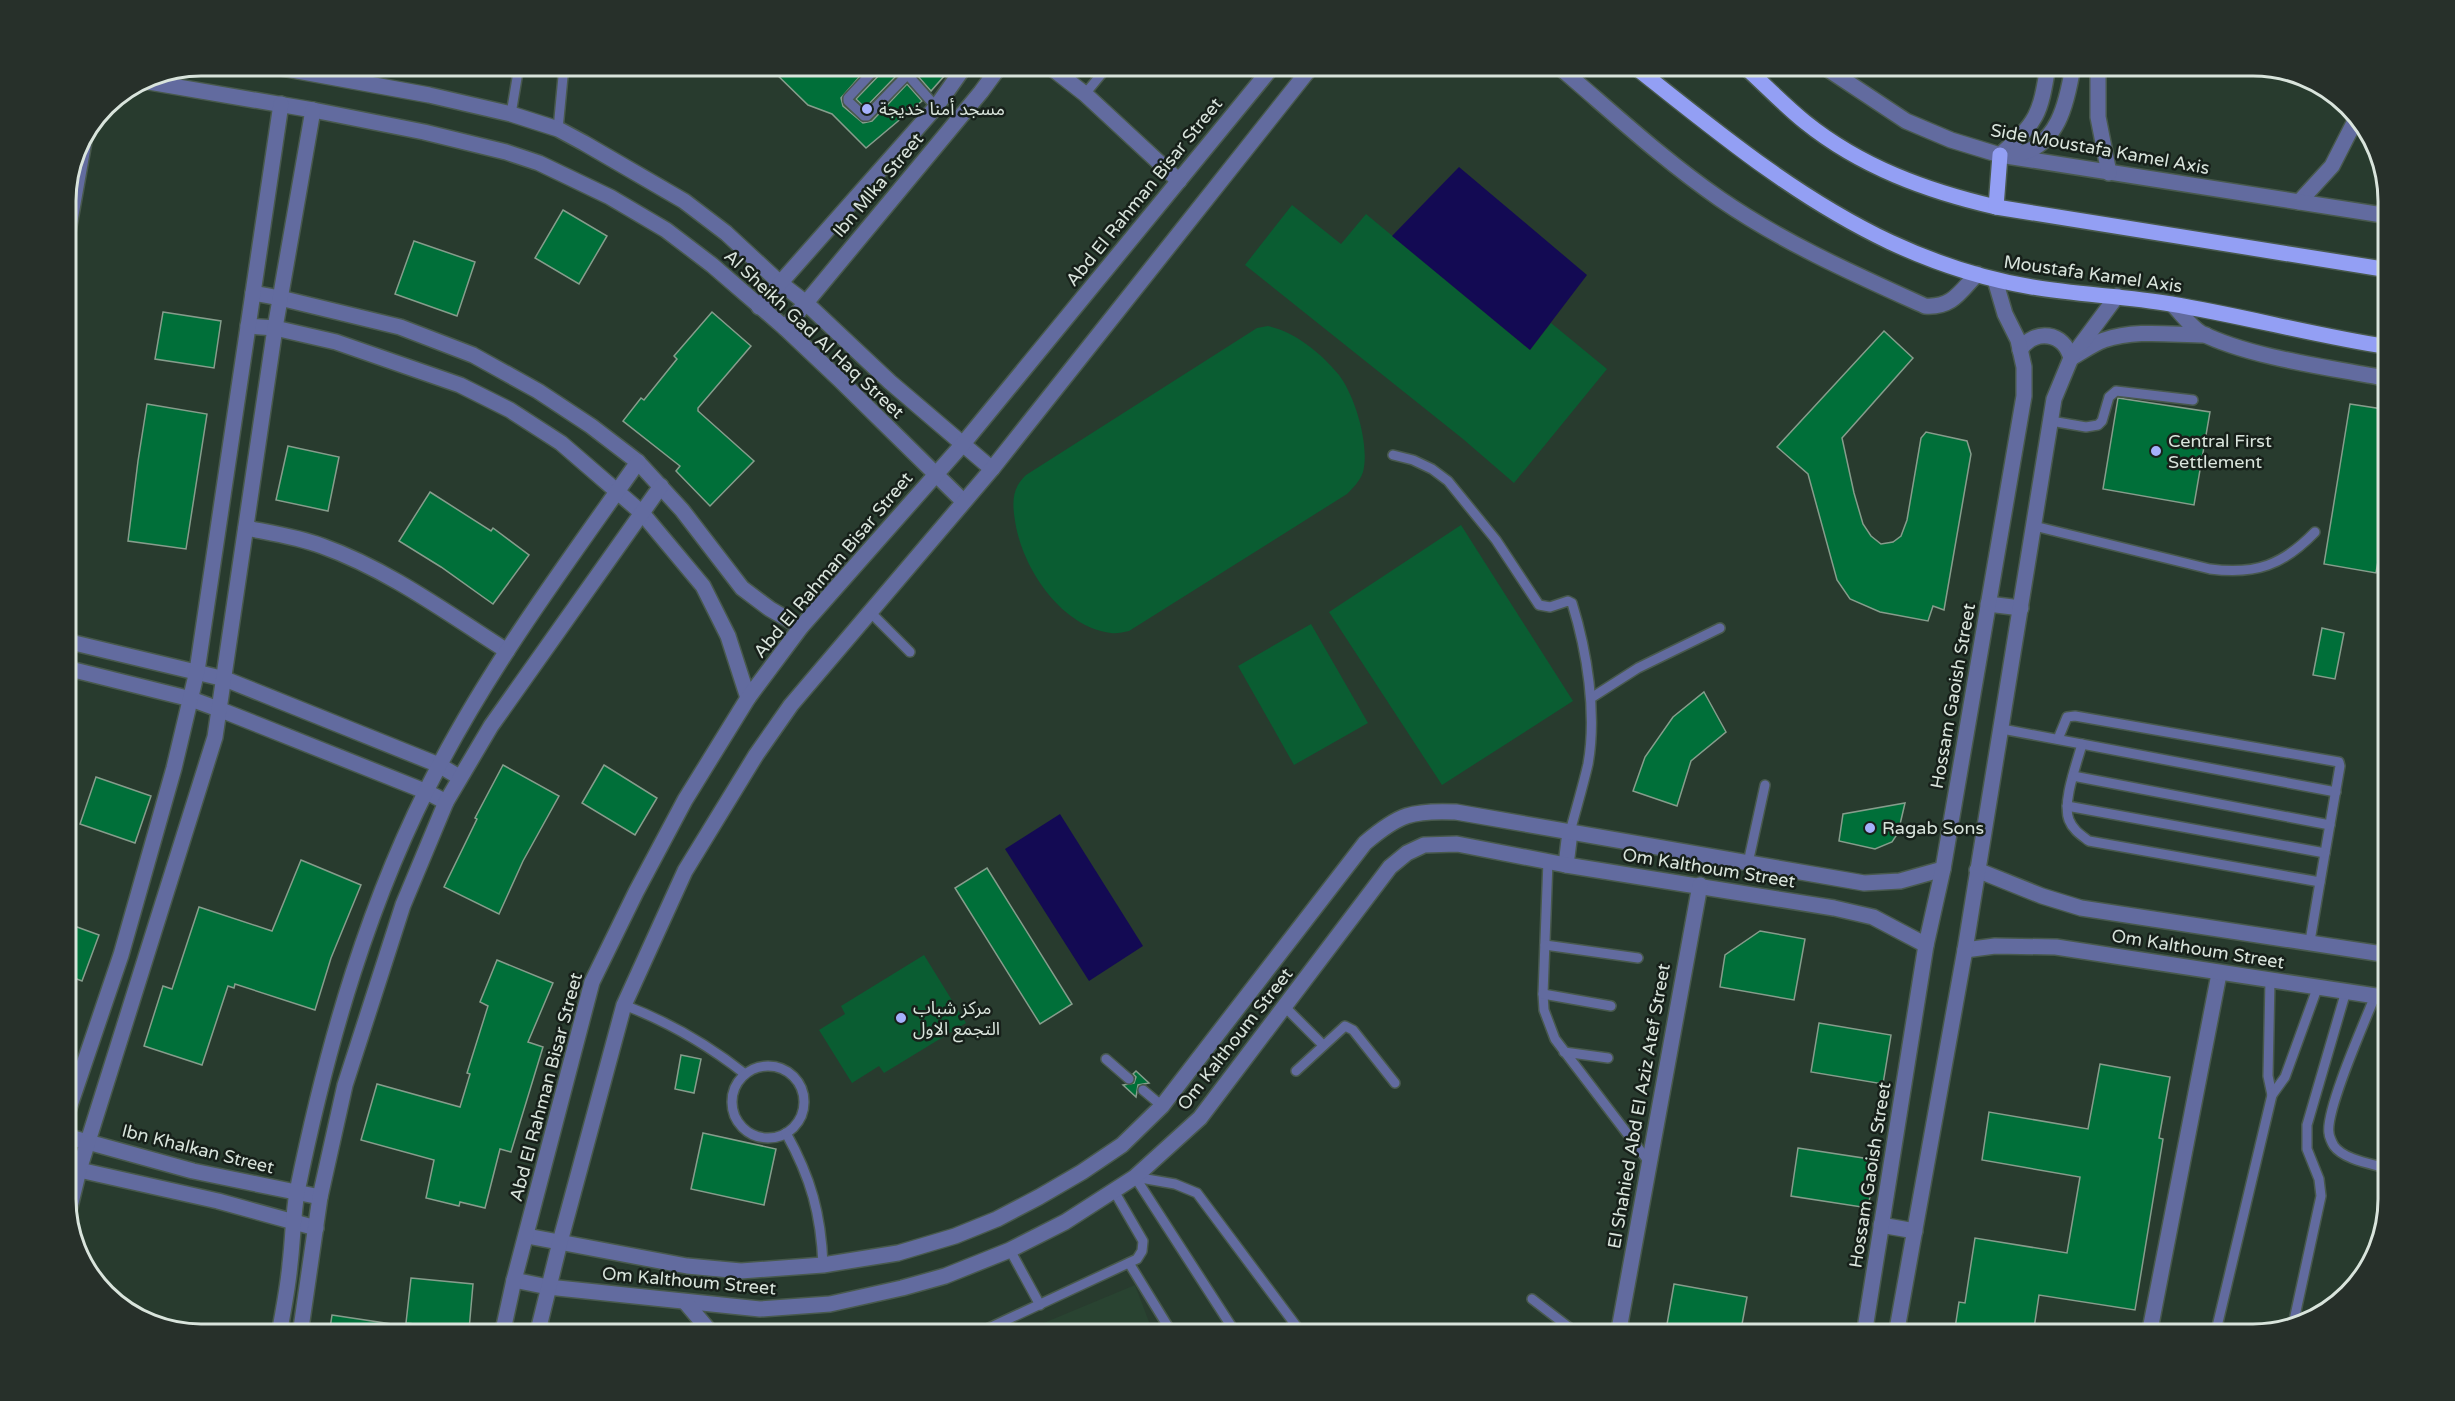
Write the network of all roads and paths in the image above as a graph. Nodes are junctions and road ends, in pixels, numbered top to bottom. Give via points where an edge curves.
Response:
1 (1264, 76) edge
2 (1304, 76) edge
3 (1570, 76) edge
4 (1647, 76) edge
5 (1755, 76) edge
6 (1838, 76) edge
7 (2046, 76) edge
8 (2071, 76) edge
9 (2098, 76) edge
10 (330, 77) edge
11 (517, 77) edge
12 (563, 77) edge
13 (868, 77) edge
14 (905, 77) edge
15 (910, 77) edge
16 (958, 77) edge
17 (966, 77) edge
18 (992, 77) edge
19 (1063, 77) edge
20 (1099, 77) edge
21 (160, 84) edge
22 (981, 92) junction
23 (1085, 94) junction
24 (280, 104) junction
25 (936, 107) junction
26 (313, 110) junction
27 (511, 114) junction
28 (2353, 125) edge
29 (558, 129) junction
30 (2000, 155) junction
31 (2109, 173) junction
32 (1179, 181) junction
33 (2299, 202) junction
34 (1996, 207) junction
35 (2378, 214) edge
36 (2378, 268) edge
37 (1977, 274) junction
38 (1995, 280) junction
39 (779, 282) junction
40 (253, 293) junction
41 (2117, 296) junction
42 (280, 298) junction
43 (806, 303) junction
44 (2172, 304) junction
45 (759, 307) junction
46 (248, 326) junction
47 (275, 328) junction
48 (785, 328) junction
49 (2206, 335) junction
50 (2378, 346) edge
51 (2020, 350) junction
52 (2071, 358) junction
53 (2378, 377) edge
54 (2193, 400) dead end
55 (2051, 421) junction
56 (962, 445) junction
57 (1393, 455) dead end
58 (638, 462) junction
59 (992, 469) junction
60 (935, 475) junction
61 (661, 486) junction
62 (618, 491) junction
63 (963, 501) junction
64 (642, 513) junction
65 (2034, 526) junction
66 (246, 528) junction
67 (2315, 532) dead end
68 (1988, 603) junction
69 (2022, 608) junction
70 (870, 612) junction
71 (801, 627) junction
72 (1720, 628) dead end
73 (77, 644) edge
74 (507, 651) junction
75 (909, 652) dead end
76 (77, 671) edge
77 (197, 672) junction
78 (225, 679) junction
79 (748, 698) junction
80 (1591, 698) junction
81 (191, 699) junction
82 (221, 710) junction
83 (2002, 729) junction
84 (2058, 739) junction
85 (2082, 744) junction
86 (439, 765) junction
87 (459, 777) junction
88 (2073, 777) junction
89 (1765, 785) dead end
90 (427, 792) junction
91 (2336, 792) junction
92 (446, 802) junction
93 (2067, 806) junction
94 (2330, 825) junction
95 (1570, 831) junction
96 (2325, 853) junction
97 (1548, 861) junction
98 (1749, 863) junction
99 (1566, 865) junction
100 (1944, 869) junction
101 (1977, 870) junction
102 (2320, 882) junction
103 (1700, 885) junction
104 (2310, 941) junction
105 (1545, 945) junction
106 (1926, 945) junction
107 (1965, 950) junction
108 (2378, 953) edge
109 (1638, 958) dead end
110 (2219, 974) junction
111 (2270, 980) junction
112 (2318, 986) junction
113 (2346, 991) junction
114 (1543, 994) junction
115 (2378, 996) edge
116 (624, 1005) junction
117 (2378, 1005) edge
118 (1611, 1006) dead end
119 (1285, 1007) junction
120 (1323, 1045) junction
121 (1564, 1052) junction
122 (1608, 1058) dead end
123 (1106, 1059) dead end
124 (1296, 1071) dead end
125 (745, 1074) junction
126 (1129, 1078) dead end
127 (1395, 1083) dead end
128 (77, 1085) edge
129 (1143, 1090) dead end
130 (2272, 1095) junction
131 (1162, 1106) junction
132 (786, 1133) junction
133 (77, 1139) edge
134 (89, 1142) junction
135 (77, 1162) edge
136 (1649, 1162) junction
137 (2378, 1165) edge
138 (77, 1169) edge
139 (1135, 1177) junction
140 (1114, 1191) junction
141 (297, 1193) junction
142 (320, 1197) junction
143 (293, 1224) junction
144 (1881, 1225) junction
145 (316, 1228) junction
146 (1915, 1231) junction
147 (527, 1236) junction
148 (560, 1242) junction
149 (1010, 1250) junction
150 (1129, 1263) junction
151 (824, 1265) junction
152 (514, 1280) junction
153 (548, 1287) junction
154 (1532, 1299) dead end
155 (686, 1303) junction
156 (1040, 1305) junction
157 (2294, 1317) edge
158 (281, 1324) edge
159 (302, 1324) edge
160 (504, 1324) edge
161 (540, 1324) edge
162 (704, 1324) edge
163 (998, 1324) edge
164 (1166, 1324) edge
165 (1230, 1324) edge
166 (1296, 1324) edge
167 (1564, 1324) edge
168 (1620, 1324) edge
169 (1866, 1324) edge
170 (1898, 1324) edge
171 (2151, 1324) edge
172 (2218, 1324) edge

1 - 32 street, Abd El Rahman Bisar Street
2 - 59 street
3 - 37 street via 1720,199 1812,254 1925,306 1952,301
4 - 37 main road, Moustafa Kamel Axis via 1749,158 1823,207 1890,242
5 - 34 main road via 1805,122 1876,167 1945,194
6 - 30 street, Side Moustafa Kamel Axis via 1906,121
7 - 30 street via 2040,109 2028,128
8 - 30 street via 2061,117 2045,140 2023,154
9 - 31 street via 2098,117
10 - 27 street, Al Sheikh Gad Al Haq Street
11 - 27 lane
12 - 29 lane
13 - 14 lane via 848,98 864,116
15 - 25 lane
16 - 25 street, Ibn Mlka Street
17 - 22 street
18 - 22 street, Ibn Mlka Street
19 - 23 street
20 - 23 lane
21 - 24 street, Al Sheikh Gad Al Haq Street
22 - 43 street, Ibn Mlka Street
23 - 32 street
24 - 26 street, Al Sheikh Gad Al Haq Street
24 - 40 street
25 - 39 street, Ibn Mlka Street
26 - 42 street
26 - 45 street, Al Sheikh Gad Al Haq Street via 424,132 539,163 610,197 666,230
27 - 29 street, Al Sheikh Gad Al Haq Street
28 - 33 street via 2332,166
29 - 39 street, Al Sheikh Gad Al Haq Street via 684,201
30 - 31 street, Side Moustafa Kamel Axis
30 - 34 main road
31 - 33 street, Side Moustafa Kamel Axis
32 - 56 street, Abd El Rahman Bisar Street
33 - 35 street, Side Moustafa Kamel Axis
34 - 36 main road
37 - 38 main road, Moustafa Kamel Axis
38 - 41 main road, Moustafa Kamel Axis
38 - 51 street, Hossam Gaoish Street
39 - 43 street, Al Sheikh Gad Al Haq Street
39 - 45 street, Ibn Mlka Street
40 - 42 street
40 - 46 street
41 - 44 main road, Moustafa Kamel Axis
41 - 52 street
42 - 47 street
42 - 58 street via 400,327 472,355 547,396
43 - 48 street, Ibn Mlka Street
43 - 56 street, Al Sheikh Gad Al Haq Street
44 - 49 street
44 - 50 main road, Moustafa Kamel Axis
45 - 48 street, Al Sheikh Gad Al Haq Street
46 - 47 street
46 - 77 street
47 - 62 street via 336,342 460,385 510,410 561,443
47 - 66 street
48 - 60 street, Al Sheikh Gad Al Haq Street
49 - 52 street via 2120,335
49 - 53 street via 2268,355
51 - 52 street via 2037,336 2053,336 2065,345
51 - 68 street, Hossam Gaoish Street via 2024,396
52 - 55 street via 2054,399
54 - 55 lane via 2116,391 2098,425 2086,427
55 - 65 street
56 - 59 street, Al Sheikh Gad Al Haq Street
56 - 60 street, Abd El Rahman Bisar Street
57 - 80 lane via 1413,460 1448,481 1496,540 1539,605 1572,603
58 - 61 street
58 - 62 street
59 - 63 street
60 - 63 street, Al Sheikh Gad Al Haq Street
60 - 71 street, Abd El Rahman Bisar Street
61 - 64 street
61 - 71 street via 742,588
62 - 64 street
62 - 74 street
63 - 70 street
64 - 79 street via 703,586 714,605
64 - 87 street
65 - 67 lane via 2234,572 2257,570 2279,561 2299,549
65 - 69 street
66 - 74 street via 320,545 364,563
66 - 78 street
68 - 69 street
68 - 100 street, Hossam Gaoish Street
69 - 83 street
70 - 75 lane
70 - 116 street via 791,705 756,755 685,871
71 - 79 street, Abd El Rahman Bisar Street
72 - 80 lane via 1638,669
73 - 77 street
74 - 86 street
76 - 81 street
77 - 78 street
77 - 81 street
78 - 82 street
78 - 86 street
79 - 147 street, Abd El Rahman Bisar Street via 685,800 592,982
80 - 95 lane via 1588,762
81 - 82 street
81 - 128 street via 121,955
82 - 90 street
82 - 134 street via 204,779
83 - 84 lane
83 - 101 street
84 - 85 lane
84 - 91 lane via 2064,721 2075,716 2337,762 2340,766
85 - 88 lane
85 - 91 lane
86 - 87 street
86 - 90 street
87 - 92 street
88 - 93 lane
88 - 94 lane
89 - 98 lane
90 - 92 street
90 - 141 street via 396,856 352,974
91 - 94 lane
92 - 142 street via 403,905 369,1009 345,1085
93 - 96 lane
93 - 102 lane via 2077,833 2089,841
94 - 96 lane
95 - 98 street, Om Kalthoum Street
95 - 99 street
95 - 131 street, Om Kalthoum Street via 1456,812 1420,813 1388,823 1365,843
96 - 102 lane
97 - 99 street, Om Kalthoum Street
97 - 105 lane
97 - 119 street, Om Kalthoum Street via 1440,843 1407,853 1390,867
98 - 100 street, Om Kalthoum Street via 1864,883 1900,881
99 - 103 street, Om Kalthoum Street
100 - 106 street, Hossam Gaoish Street
101 - 104 street, Om Kalthoum Street via 2081,908
101 - 107 street
102 - 104 lane
103 - 106 street, Om Kalthoum Street via 1873,917
103 - 136 street, El Shahied Abd El Aziz Atef Street
104 - 108 street, Om Kalthoum Street
105 - 109 lane
105 - 114 lane
106 - 144 street, Hossam Gaoish Street
107 - 110 street, Om Kalthoum Street via 1995,946 2056,947
107 - 146 street
110 - 111 street, Om Kalthoum Street
110 - 171 street
111 - 112 street, Om Kalthoum Street
111 - 130 lane via 2268,1076
112 - 113 street, Om Kalthoum Street
112 - 130 lane via 2285,1077
113 - 115 street, Om Kalthoum Street
113 - 157 lane via 2307,1125 2307,1149 2321,1196
114 - 118 lane
114 - 121 lane via 1549,1025
116 - 125 lane via 688,1033
116 - 148 street
117 - 137 lane via 2343,1076 2328,1132 2335,1147 2344,1154
119 - 120 lane
119 - 139 street, Om Kalthoum Street via 1200,1118
120 - 124 lane
120 - 127 lane via 1341,1028 1349,1027
121 - 122 lane
121 - 136 lane
123 - 126 lane
125 - 132 lane via 732,1100 736,1119 758,1137
125 - 132 lane via 773,1066 798,1082 803,1110
129 - 131 lane
130 - 172 lane
131 - 151 street, Om Kalthoum Street via 1122,1145 997,1219 898,1253
132 - 151 lane via 815,1196
133 - 134 street, Ibn Khalkan Street
134 - 135 street
134 - 141 street, Ibn Khalkan Street via 193,1171
136 - 168 street, El Shahied Abd El Aziz Atef Street
138 - 143 street
139 - 140 street, Om Kalthoum Street
139 - 165 lane
139 - 166 lane via 1176,1184 1197,1193
140 - 149 street, Om Kalthoum Street
140 - 150 lane via 1143,1241 1137,1259
141 - 142 street, Ibn Khalkan Street
141 - 143 street
142 - 145 street
143 - 145 street
143 - 158 street
144 - 146 street
144 - 169 street, Hossam Gaoish Street
145 - 159 street
146 - 170 street
147 - 148 street, Om Kalthoum Street
147 - 152 street, Abd El Rahman Bisar Street
148 - 151 street, Om Kalthoum Street via 687,1266 741,1271
148 - 153 street
149 - 155 street, Om Kalthoum Street via 945,1276 830,1304 760,1309
149 - 156 lane
150 - 156 lane
150 - 164 lane
152 - 153 street, Om Kalthoum Street
152 - 160 street, Abd El Rahman Bisar Street
153 - 155 street, Om Kalthoum Street
153 - 161 street
154 - 167 lane
155 - 162 street
156 - 163 lane

